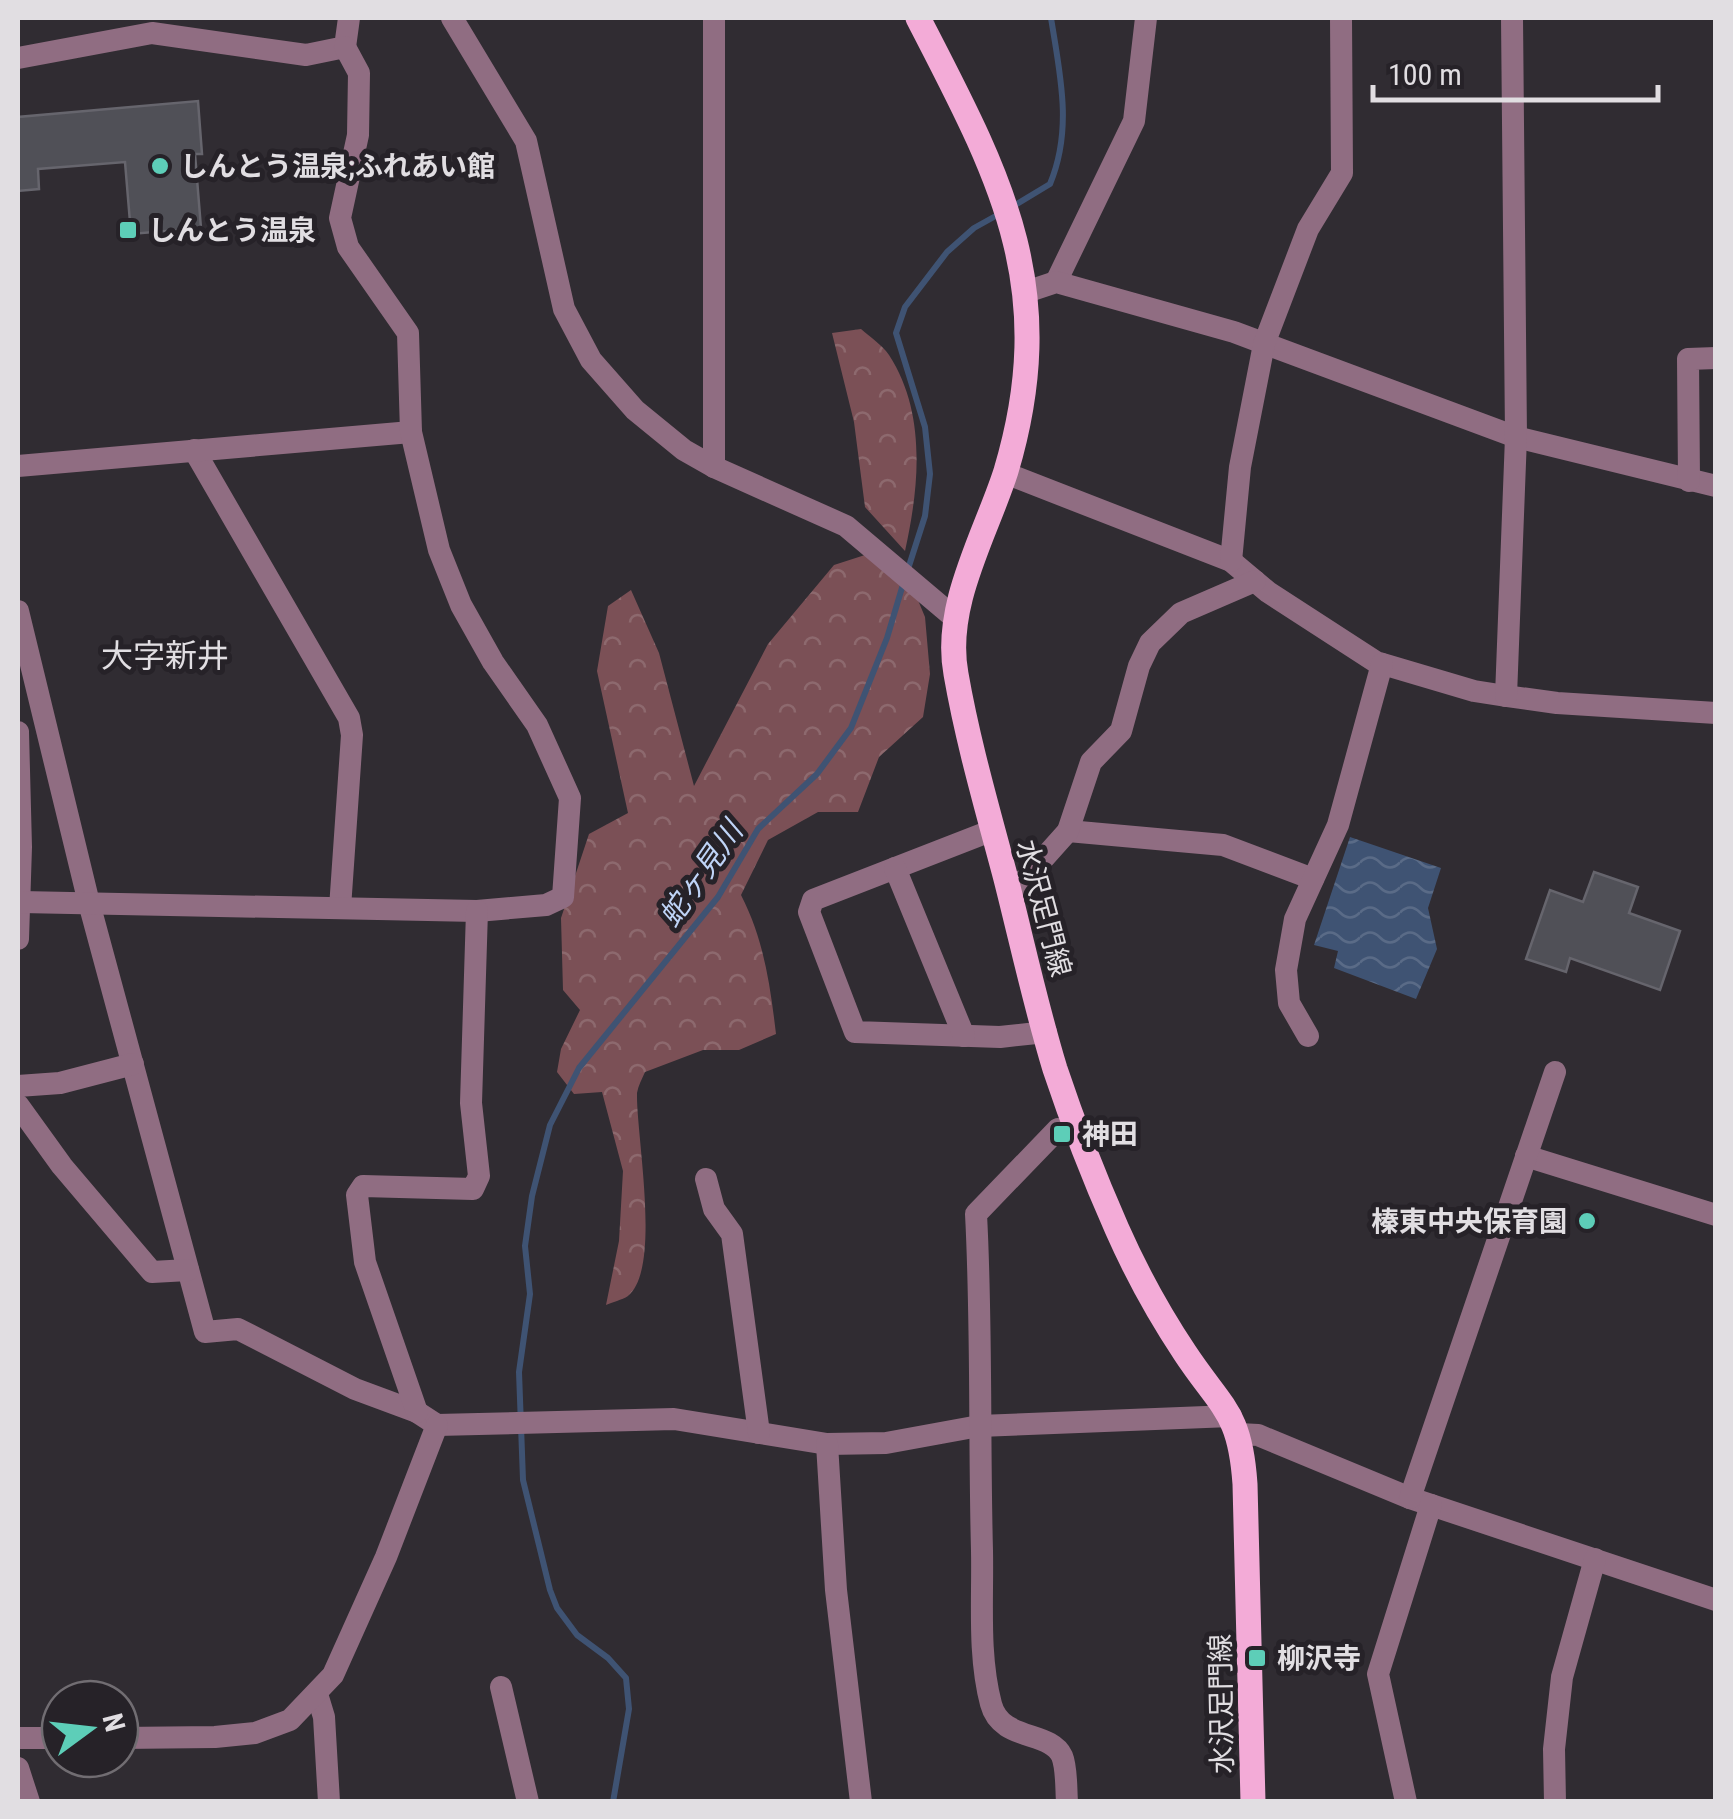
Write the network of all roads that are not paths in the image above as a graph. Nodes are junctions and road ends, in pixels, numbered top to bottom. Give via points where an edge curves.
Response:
1 (349, 18) edge
2 (452, 18) edge
3 (714, 18) edge
4 (918, 18) edge
5 (1146, 18) edge
6 (1341, 18) edge
7 (1512, 18) edge
8 (345, 47) junction
9 (18, 58) edge
10 (1056, 282) junction
11 (1026, 292) junction
12 (1264, 344) junction
13 (1716, 358) edge
14 (411, 432) junction
15 (1516, 437) junction
16 (194, 450) junction
17 (18, 466) edge
18 (714, 467) junction
19 (1005, 473) junction
20 (1689, 482) junction
21 (1716, 486) edge
22 (1231, 562) junction
23 (1255, 581) junction
24 (18, 610) edge
25 (956, 619) junction
26 (22, 660) edge
27 (1382, 664) junction
28 (1506, 696) junction
29 (1716, 713) edge
30 (18, 732) edge
31 (993, 830) junction
32 (1068, 832) junction
33 (895, 868) junction
34 (1313, 879) junction
35 (1010, 896) junction
36 (20, 902) junction
37 (90, 904) junction
38 (340, 908) junction
39 (477, 912) junction
40 (18, 938) edge
41 (1046, 1032) junction
42 (964, 1036) junction
43 (1308, 1036) dead end
44 (133, 1064) junction
45 (1555, 1072) dead end
46 (18, 1086) edge
47 (18, 1105) edge
48 (1058, 1128) dead end
49 (1526, 1156) junction
50 (706, 1179) dead end
51 (1716, 1215) edge
52 (188, 1270) junction
53 (427, 1418) junction
54 (1235, 1425) junction
55 (979, 1426) junction
56 (759, 1433) junction
57 (827, 1444) junction
58 (1420, 1501) junction
59 (1595, 1559) junction
60 (1716, 1600) edge
61 (501, 1686) dead end
62 (316, 1694) junction
63 (140, 1738) edge
64 (18, 1768) edge
65 (29, 1802) edge
66 (328, 1802) edge
67 (528, 1802) edge
68 (861, 1802) edge
69 (1067, 1802) edge
70 (1253, 1802) edge
71 (1406, 1802) edge
72 (1555, 1802) edge

1 - 8 street
2 - 18 street via 526,141 564,309 591,360 635,410
3 - 18 street
4 - 11 main road, 水沢足門線 via 1004,195
5 - 10 street via 1134,121
6 - 12 street via 1342,173 1308,230
7 - 15 street
8 - 9 street via 306,55 152,33
8 - 14 street via 359,73 358,135 340,218 348,247 408,333
10 - 11 street
10 - 12 street
11 - 19 main road, 水沢足門線 via 1024,381
12 - 15 street
12 - 22 street via 1240,467
13 - 20 street via 1688,359
14 - 16 street
14 - 39 street via 438,550 461,605 538,725 570,798 563,897
15 - 20 street
15 - 28 street
16 - 17 street
16 - 38 street via 349,718
18 - 25 street via 846,526
19 - 22 street
19 - 25 main road, 水沢足門線
20 - 21 street
22 - 23 street
23 - 27 street
23 - 32 street via 1181,613 1150,644 1122,731 1092,762
24 - 26 street
25 - 31 main road, 水沢足門線 via 954,667
26 - 37 street
27 - 28 street
27 - 34 street via 1338,825
28 - 29 street
30 - 36 street
31 - 33 street
31 - 35 main road, 水沢足門線
32 - 34 street via 1223,845
32 - 35 street
33 - 42 street
33 - 42 street via 813,900 809,912 855,1032
34 - 43 street via 1295,919 1286,970 1289,1004
35 - 41 main road, 水沢足門線
36 - 37 street
36 - 40 street
37 - 38 street
37 - 44 street
38 - 39 street
39 - 53 street via 474,1189 362,1186 356,1195 365,1262
41 - 42 street
41 - 54 main road, 水沢足門線 via 1119,1234 1152,1300
44 - 46 street
44 - 52 street
45 - 49 street
47 - 52 street via 152,1272
48 - 55 street via 976,1214
49 - 51 street
49 - 58 street
50 - 56 street via 714,1209 732,1234
52 - 53 street via 205,1332 238,1329
53 - 56 street via 674,1418
53 - 62 street via 386,1556 333,1675
54 - 55 street
54 - 58 street
54 - 70 main road, 水沢足門線 via 1245,1484
55 - 57 street via 886,1443
55 - 69 street via 991,1707 1010,1730 1062,1755
56 - 57 street
57 - 68 street
58 - 59 street
58 - 71 street via 1378,1674
59 - 60 street
59 - 72 street via 1562,1677
61 - 67 street
62 - 63 street via 290,1720 256,1733
62 - 66 street via 324,1717
64 - 65 street

